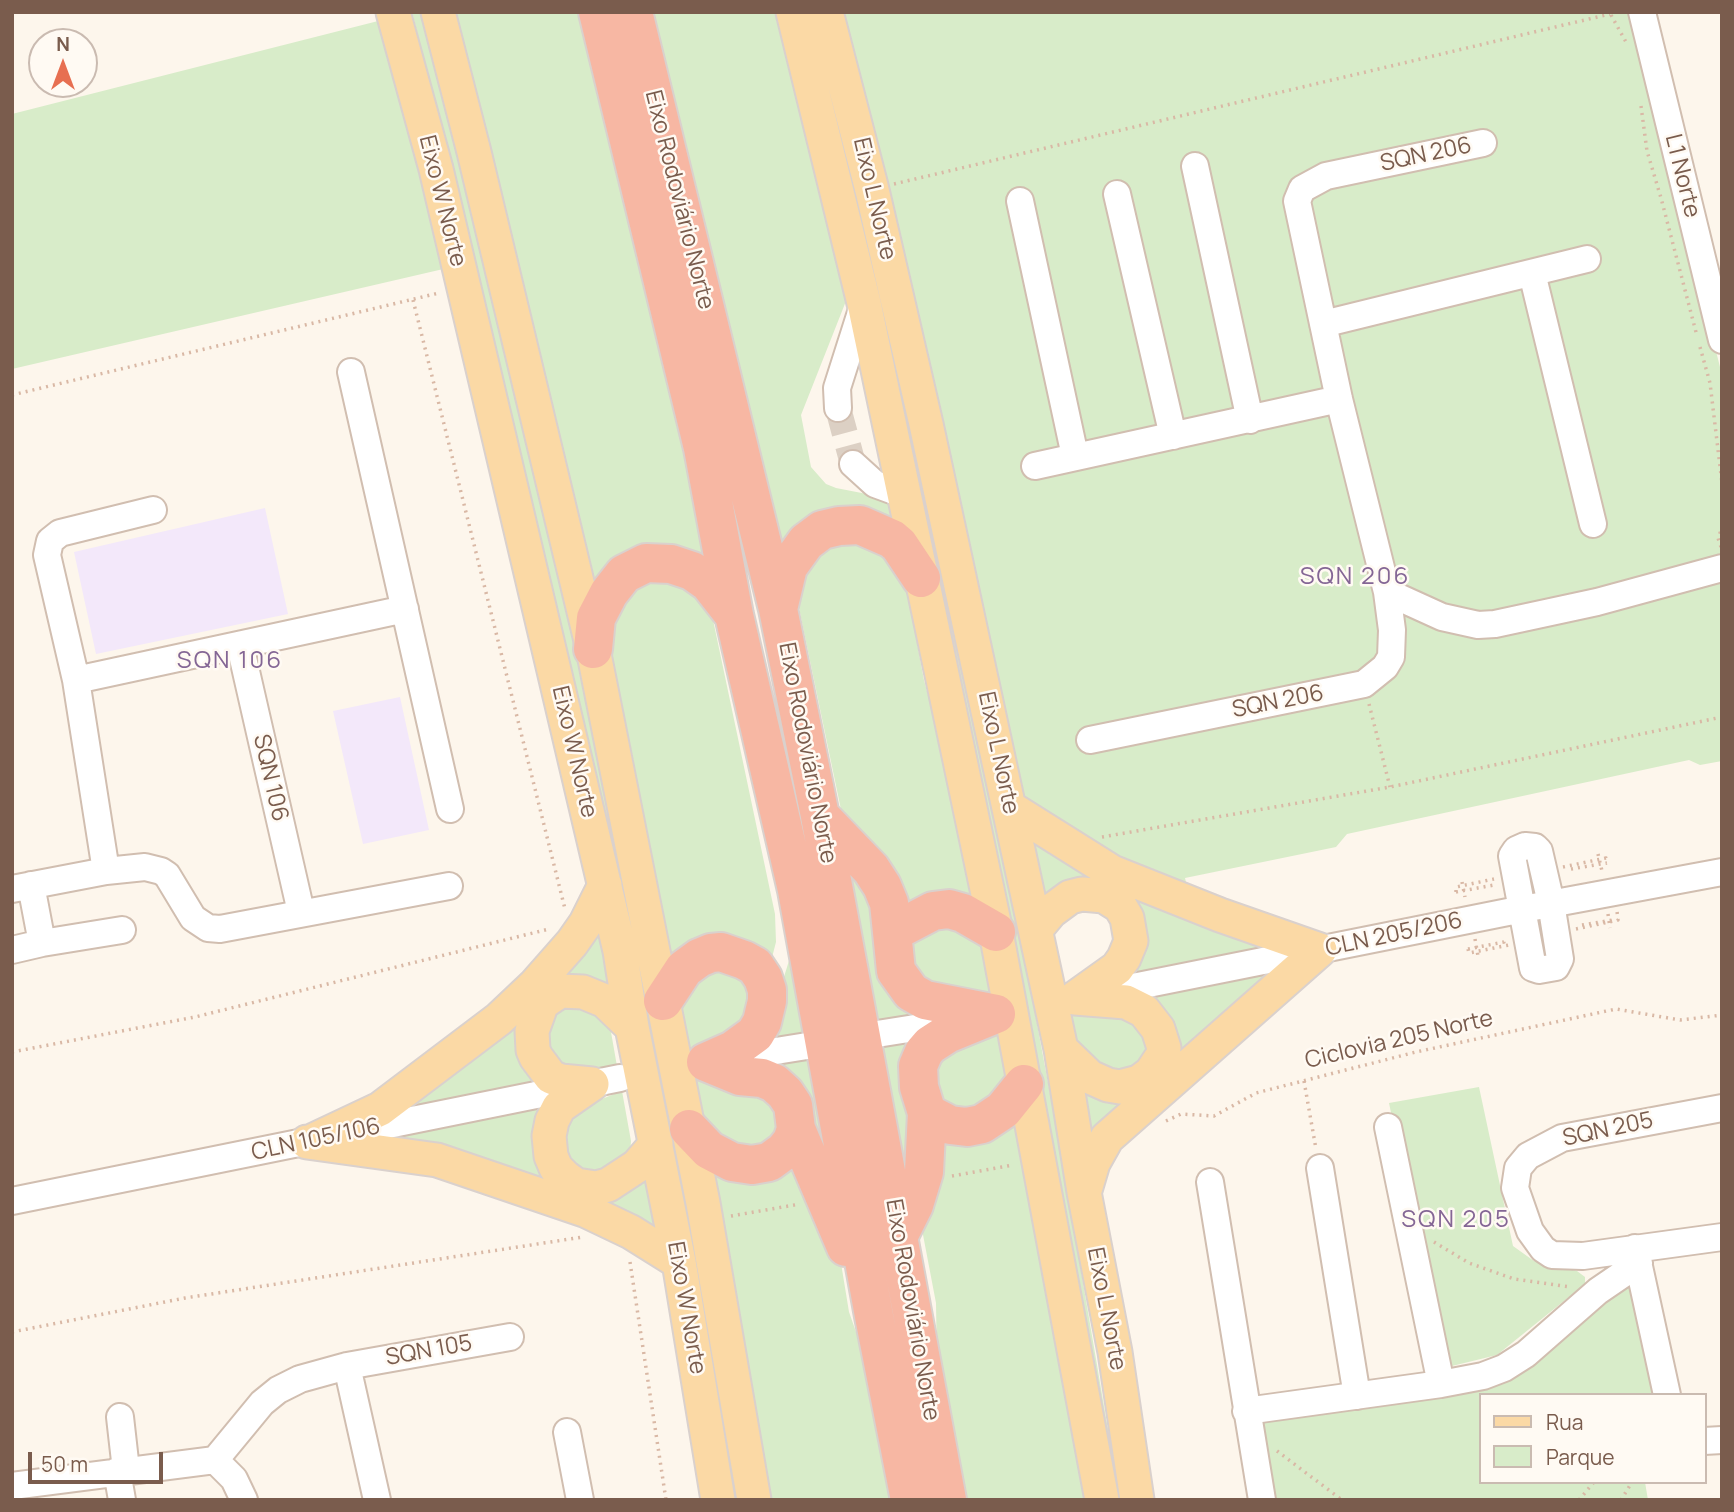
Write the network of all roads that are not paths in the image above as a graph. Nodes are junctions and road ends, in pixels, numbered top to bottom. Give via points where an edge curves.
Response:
1 (393, 12) edge
2 (438, 12) edge
3 (598, 12) edge
4 (633, 12) edge
5 (793, 12) edge
6 (826, 12) edge
7 (1642, 12) edge
8 (1483, 143) dead end
9 (1195, 166) dead end
10 (1117, 194) dead end
11 (1020, 201) dead end
12 (1587, 259) dead end
13 (1532, 273) junction
14 (864, 303) junction
15 (1323, 324) junction
16 (1722, 340) edge
17 (351, 372) dead end
18 (1339, 399) junction
19 (838, 408) tunnel mouth
20 (1250, 420) junction
21 (1173, 436) junction
22 (1076, 456) junction
23 (853, 464) tunnel mouth
24 (1035, 466) dead end
25 (905, 495) junction
26 (153, 510) dead end
27 (1593, 524) dead end
28 (1722, 568) edge
29 (921, 578) junction
30 (1388, 592) junction
31 (405, 609) junction
32 (778, 609) junction
33 (734, 615) junction
34 (240, 645) junction
35 (593, 649) junction
36 (76, 680) junction
37 (1090, 740) dead end
38 (1010, 808) junction
39 (450, 809) dead end
40 (820, 816) junction
41 (106, 871) junction
42 (1722, 872) edge
43 (449, 886) dead end
44 (605, 886) junction
45 (22, 887) edge
46 (797, 890) junction
47 (1551, 903) junction
48 (1523, 909) junction
49 (300, 912) junction
50 (1036, 929) junction
51 (122, 930) dead end
52 (893, 932) junction
53 (996, 932) junction
54 (42, 943) junction
55 (12, 950) edge
56 (1320, 950) junction
57 (767, 990) junction
58 (1071, 999) junction
59 (663, 1000) junction
60 (997, 1014) junction
61 (632, 1027) junction
62 (877, 1034) dead end
63 (807, 1046) dead end
64 (1061, 1049) junction
65 (697, 1063) junction
66 (606, 1081) junction
67 (1024, 1084) junction
68 (1722, 1108) edge
69 (927, 1113) junction
70 (1388, 1127) dead end
71 (796, 1129) junction
72 (672, 1137) junction
73 (309, 1142) junction
74 (1320, 1168) road end
75 (1210, 1182) dead end
76 (1084, 1192) junction
77 (12, 1201) edge
78 (899, 1235) junction
79 (1722, 1237) edge
80 (1637, 1255) junction
81 (679, 1262) junction
82 (874, 1316) junction
83 (510, 1337) dead end
84 (347, 1366) junction
85 (1441, 1384) junction
86 (1667, 1393) edge
87 (1357, 1396) junction
88 (120, 1417) dead end
89 (1247, 1420) junction
90 (568, 1432) dead end
91 (215, 1460) junction
92 (121, 1471) junction
93 (12, 1486) edge
94 (122, 1500) edge
95 (244, 1500) edge
96 (377, 1500) edge
97 (580, 1500) edge
98 (718, 1500) edge
99 (754, 1500) edge
100 (910, 1500) edge
101 (947, 1500) edge
102 (1102, 1500) edge
103 (1137, 1500) edge
104 (1262, 1500) edge

1 - 44 main road, Eixo W Norte via 436,169
2 - 35 main road, Eixo W Norte
3 - 33 highway, Eixo Rodoviário Norte via 700,435
4 - 32 highway, Eixo Rodoviário Norte
5 - 14 main road, Eixo L Norte
6 - 38 main road, Eixo L Norte via 872,190
7 - 16 street, L1 Norte
8 - 15 street, SQN 206 via 1326,176 1303,189 1298,210
9 - 20 street
10 - 21 street
11 - 22 street
12 - 13 street
13 - 15 street
13 - 27 street
14 - 19 street via 837,388
14 - 25 main road, Eixo L Norte
15 - 18 street, SQN 206
17 - 31 street
18 - 20 street
18 - 30 street, SQN 206
20 - 21 street
21 - 22 street
22 - 24 street
23 - 25 street via 875,484
25 - 29 main road, Eixo L Norte
26 - 36 street via 60,533 50,541 47,555
28 - 30 street via 1495,624 1442,617
29 - 32 highway via 892,539 860,525 839,526 822,530 806,542 788,567
29 - 53 main road, Eixo L Norte
30 - 37 street, SQN 206 via 1391,657 1364,684
31 - 34 street
31 - 39 street
32 - 40 highway, Eixo Rodoviário Norte
33 - 35 highway via 709,583 692,571 671,564 646,564 624,574 609,593 597,618
33 - 46 highway, Eixo Rodoviário Norte
34 - 36 street
34 - 49 street, SQN 106
35 - 59 main road, Eixo W Norte
36 - 41 street
38 - 50 main road, Eixo L Norte
38 - 56 main road via 1112,872
40 - 52 highway via 882,886
40 - 78 highway, Eixo Rodoviário Norte
41 - 45 street
41 - 49 street via 145,867 161,871 193,918 208,928
42 - 47 street, CLN 205/206
43 - 49 street
44 - 61 main road, Eixo W Norte
44 - 73 main road via 572,943 499,1019 380,1109
45 - 54 street
46 - 57 highway via 787,942
46 - 82 highway, Eixo Rodoviário Norte
47 - 48 street, CLN 205/206
47 - 48 street via 1539,851 1525,846 1513,856
47 - 48 street via 1560,959 1556,967 1534,968
48 - 56 street, CLN 205/206
50 - 58 main road via 1051,911 1082,894 1104,896 1120,906 1127,918 1131,941 1124,958 1117,968
50 - 64 main road, Eixo L Norte
51 - 54 street
52 - 53 highway via 933,911 949,909
52 - 60 highway via 896,971 911,992 925,1000
53 - 67 main road, Eixo L Norte
54 - 55 street
56 - 58 street, CLN 205/206
56 - 76 main road via 1107,1138
57 - 59 highway via 755,966 721,952 710,953 684,969
57 - 65 highway via 762,1022 755,1034 733,1050
58 - 64 main road via 1126,1002 1144,1011 1158,1029 1163,1055 1139,1082 1120,1087 1090,1077
59 - 72 main road, Eixo W Norte
60 - 62 street
60 - 69 highway via 947,1034 924,1052 918,1066 919,1087
61 - 66 main road via 605,1002 583,992 560,991 542,1003 532,1031 536,1057 551,1076 561,1081
61 - 72 main road, Eixo W Norte
63 - 65 street
64 - 76 main road, Eixo L Norte
65 - 71 highway via 774,1083 793,1105
66 - 72 main road via 559,1107 552,1121 550,1147 556,1168 576,1185 608,1185
66 - 73 street, CLN 105/106
67 - 69 highway via 1003,1110 982,1124 950,1125
67 - 102 main road, Eixo L Norte
68 - 80 street, SQN 205 via 1572,1134 1528,1156 1518,1168 1515,1188 1520,1206 1547,1253 1560,1257
69 - 78 highway via 924,1172
70 - 85 street
71 - 72 highway via 784,1151 769,1162 752,1165 732,1162
71 - 82 highway
72 - 81 main road, Eixo W Norte
72 - 99 main road, Eixo W Norte
73 - 77 street, CLN 105/106
73 - 81 main road via 437,1160 587,1211
74 - 87 street
75 - 89 street
76 - 103 main road, Eixo L Norte
78 - 101 highway, Eixo Rodoviário Norte
79 - 80 street, SQN 205
80 - 85 street, SQN 205 via 1526,1354 1483,1376
80 - 86 street
81 - 98 main road, Eixo W Norte
82 - 100 highway, Eixo Rodoviário Norte
83 - 84 street, SQN 105
84 - 91 street, SQN 105 via 278,1390
84 - 96 street
85 - 87 street, SQN 205
87 - 89 street, SQN 205
88 - 92 street
89 - 104 street
90 - 97 street
91 - 92 street
91 - 95 street via 234,1479
92 - 93 street
92 - 94 street

